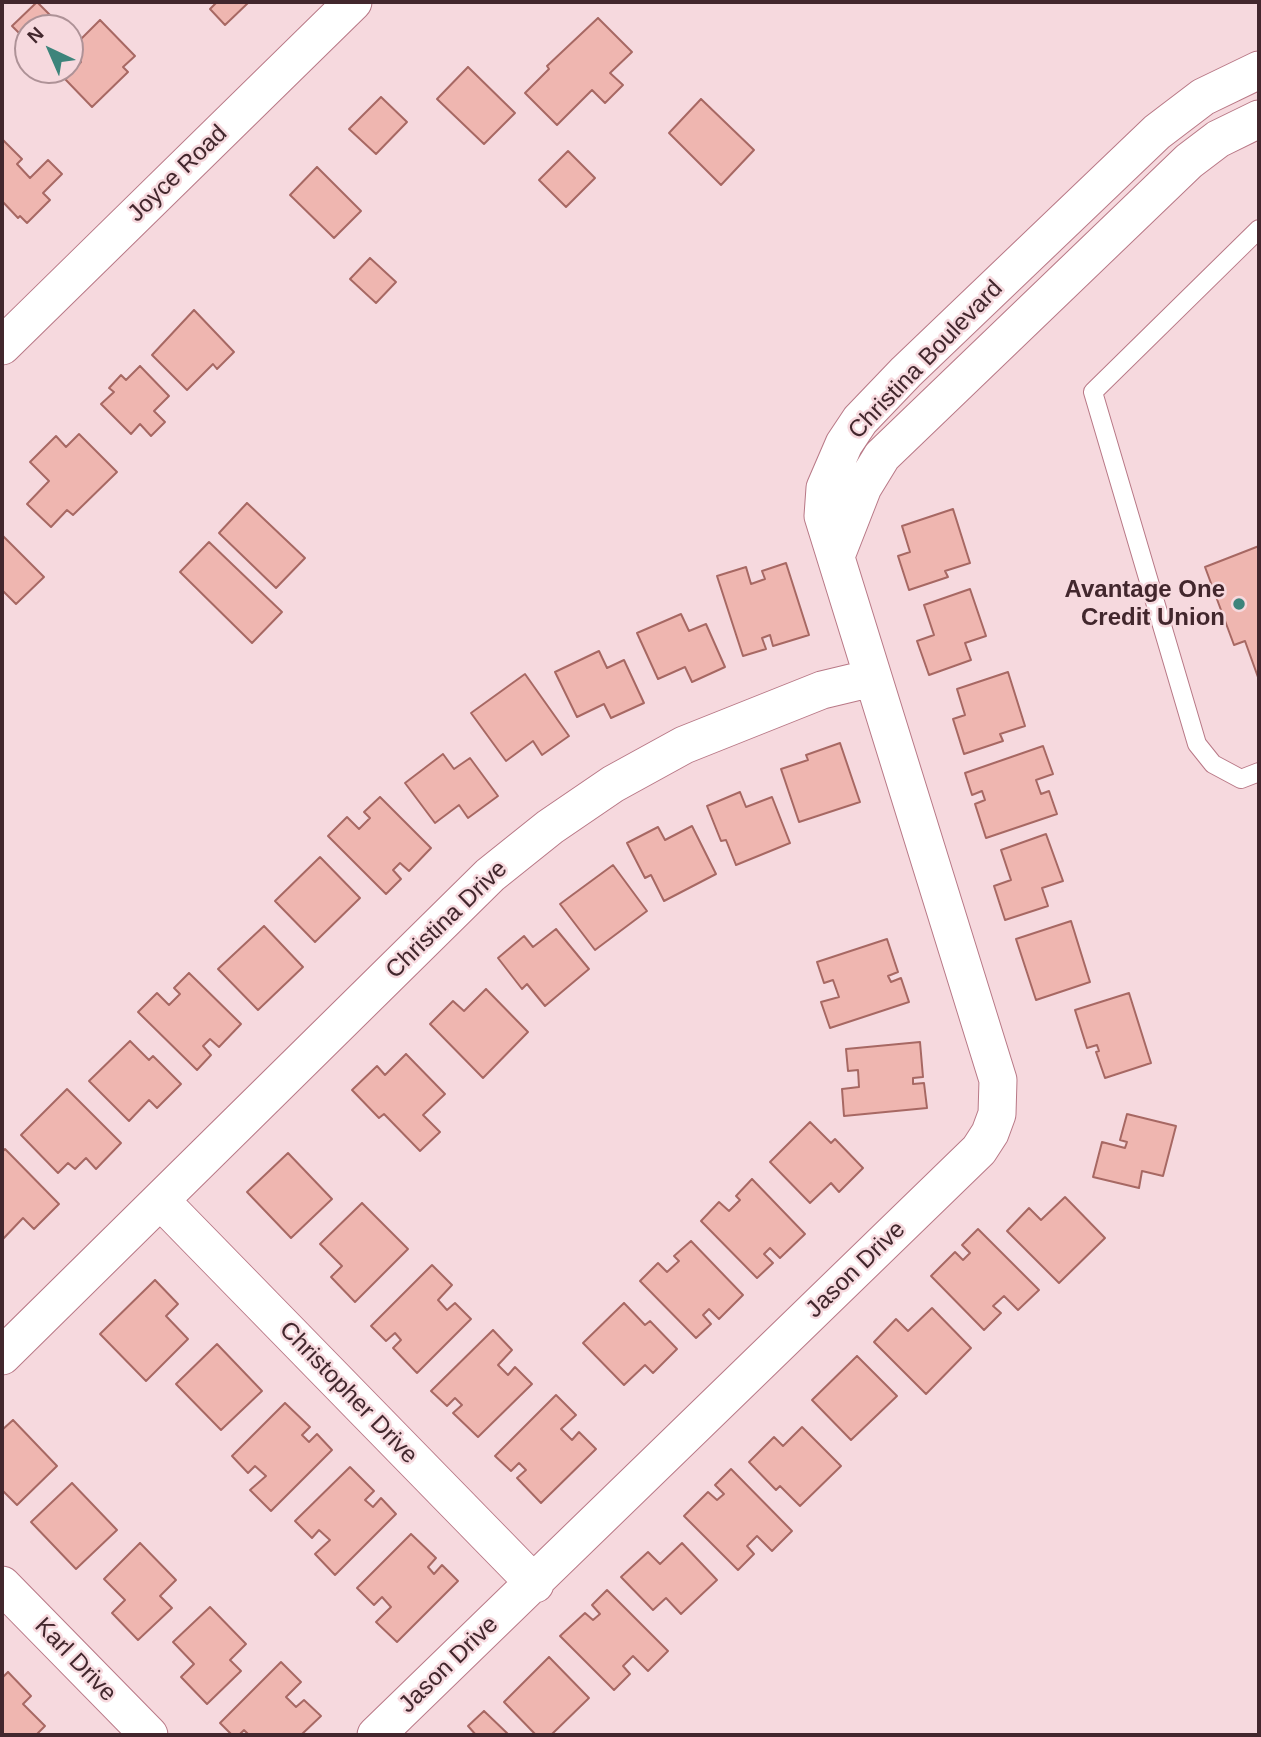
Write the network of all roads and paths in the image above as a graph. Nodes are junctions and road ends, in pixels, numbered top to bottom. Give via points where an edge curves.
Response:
1 (354, 2) edge
2 (1256, 79) edge
3 (1259, 119) edge
4 (1259, 229) edge
5 (986, 297) junction
6 (1015, 326) junction
7 (2, 346) edge
8 (836, 556) junction
9 (872, 678) junction
10 (1259, 772) edge
11 (161, 1201) junction
12 (2, 1356) edge
13 (534, 1584) junction
14 (2, 1585) edge
15 (149, 1735) edge
16 (376, 1735) edge

1 - 7 street, Joyce Road
2 - 5 street, Christina Boulevard via 1203,97 1157,132
3 - 6 street, Christina Boulevard via 1218,139 1189,161
4 - 10 lane via 1093,393 1197,744 1213,764 1241,779
5 - 6 street
5 - 8 street, Christina Boulevard via 906,372 860,420 844,444 825,488 823,516
6 - 8 street, Christina Boulevard via 882,456 863,487
8 - 9 street
9 - 11 street, Christina Drive via 822,690 684,745 613,784 550,827 490,875
9 - 13 street, Jason Drive via 998,1080 997,1114 990,1133 979,1150
11 - 12 street, Christina Drive
11 - 13 street, Christopher Drive
13 - 16 street, Jason Drive
14 - 15 street, Karl Drive

